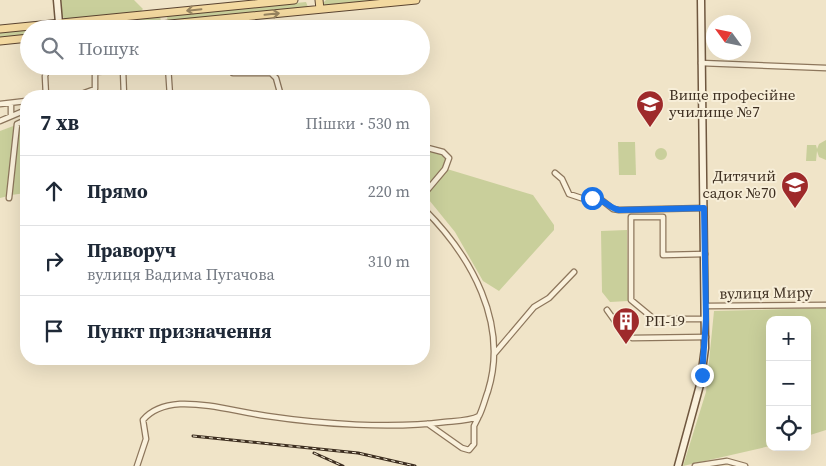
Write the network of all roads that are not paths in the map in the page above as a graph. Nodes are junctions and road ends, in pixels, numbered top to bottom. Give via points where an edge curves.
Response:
1 (57, 0) edge
2 (294, 0) edge
3 (319, 0) edge
4 (416, 0) edge
5 (701, 0) edge
6 (388, 2) edge
7 (320, 9) junction
8 (164, 13) junction
9 (59, 20) edge
10 (108, 20) edge
11 (165, 20) edge
12 (220, 20) edge
13 (20, 28) edge
14 (0, 29) edge
15 (20, 39) edge
16 (0, 41) edge
17 (701, 63) junction
18 (826, 68) edge
19 (45, 75) edge
20 (95, 75) edge
21 (122, 75) edge
22 (168, 75) edge
23 (274, 75) edge
24 (45, 90) edge
25 (92, 90) edge
26 (124, 90) edge
27 (169, 90) edge
28 (279, 90) edge
29 (20, 102) edge
30 (11, 103) junction
31 (0, 104) edge
32 (20, 112) edge
33 (11, 116) junction
34 (0, 121) edge
35 (20, 123) edge
36 (430, 148) edge
37 (555, 174) dead end
38 (430, 186) edge
39 (9, 198) dead end
40 (704, 208) junction
41 (430, 216) edge
42 (705, 254) junction
43 (574, 272) dead end
44 (826, 304) edge
45 (706, 306) junction
46 (607, 310) dead end
47 (706, 319) junction
48 (706, 337) junction
49 (495, 353) junction
50 (479, 416) junction
51 (428, 424) junction
52 (137, 466) edge
53 (678, 466) edge
54 (695, 466) edge
55 (745, 466) edge

1 - 9 street
2 -> 8 main road
3 - 7 main road
4 - 6 main road
5 - 17 street
6 - 7 main road
12 -> 7 main road
8 - 10 main road
8 - 11 main road
13 - 14 main road
15 - 16 main road
17 - 18 street
17 - 40 street
19 - 24 street
20 - 25 street via 95,89
21 - 26 street
22 - 27 street
23 - 28 street
29 - 30 street
30 - 31 street
30 - 33 street
32 - 33 street
33 - 34 street
35 - 39 street via 17,124
36 - 38 street via 444,152 449,158
37 - 40 street via 562,179 569,194 599,198 613,209
40 - 42 street
41 - 49 street via 457,247 476,276 487,310
42 - 45 street
42 - 47 street via 663,255 663,218 631,217 631,300 654,319
43 - 49 street via 549,298 534,307
44 - 45 street, вулиця Миру
45 - 47 street
46 - 48 street via 622,331 632,338
47 - 48 street
48 - 53 street via 702,375
49 - 50 street via 493,373
50 - 51 street
50 - 51 street via 474,426 474,444 469,450
51 - 52 street via 323,422 191,404 163,406 142,420 146,439
54 - 55 street via 727,461

